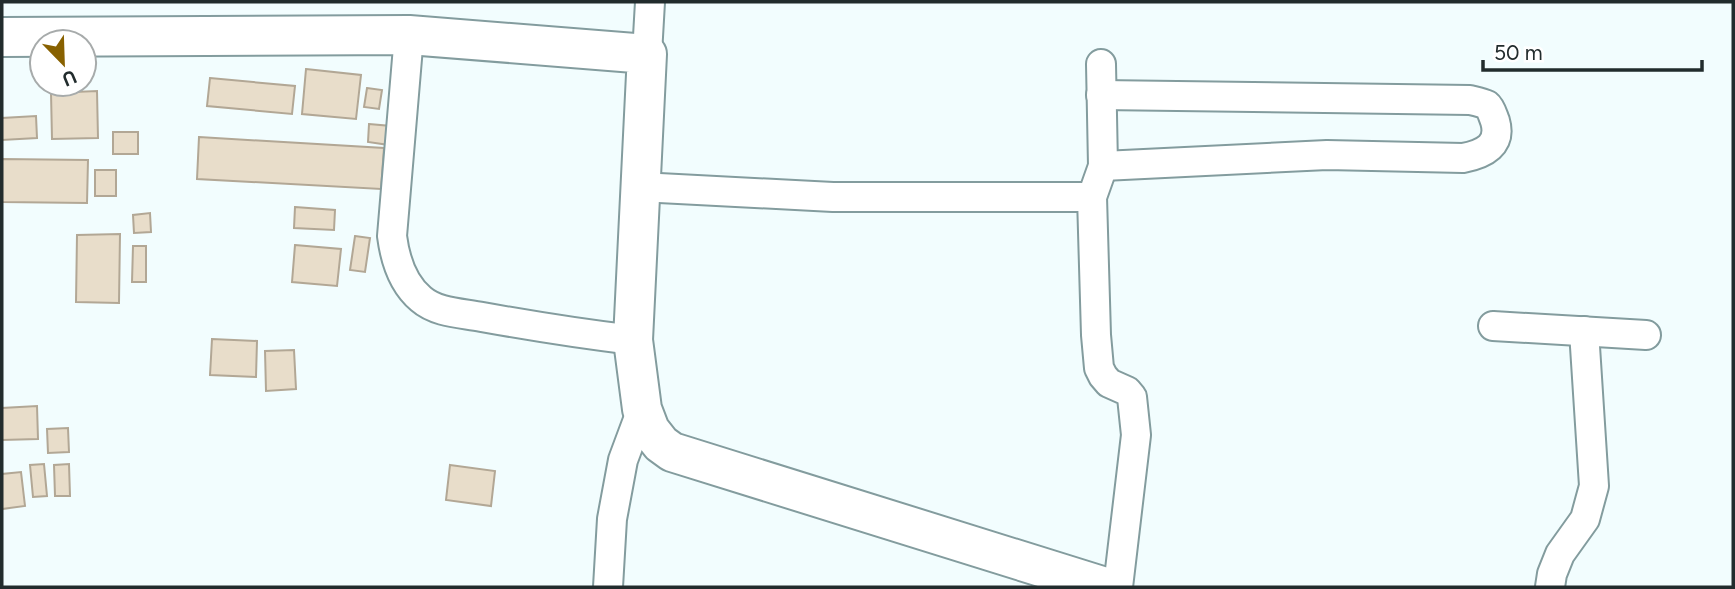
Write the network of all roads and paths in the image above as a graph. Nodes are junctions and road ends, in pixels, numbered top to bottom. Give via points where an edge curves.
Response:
1 (650, 2) edge
2 (409, 35) junction
3 (2, 37) edge
4 (647, 54) junction
5 (1101, 64) dead end
6 (1101, 95) junction
7 (1103, 166) junction
8 (640, 187) junction
9 (1092, 197) junction
10 (1493, 326) dead end
11 (1584, 331) junction
12 (1646, 335) dead end
13 (633, 340) junction
14 (642, 409) junction
15 (608, 587) edge
16 (1105, 587) edge
17 (1118, 587) edge
18 (1550, 587) edge

1 - 4 street
2 - 3 street
2 - 4 street
2 - 13 street via 392,236 408,285 436,308
4 - 8 street
5 - 6 street
6 - 7 street
6 - 7 street via 1470,100 1487,105 1497,130 1487,150 1463,158 1326,155
7 - 9 street
8 - 9 street via 833,197
8 - 13 street
9 - 17 street via 1099,368 1109,383 1132,397 1136,435
10 - 11 street
11 - 12 street
11 - 18 street via 1594,486 1585,519 1560,554
13 - 14 street
14 - 15 street via 622,460
14 - 16 street via 650,430 672,452

